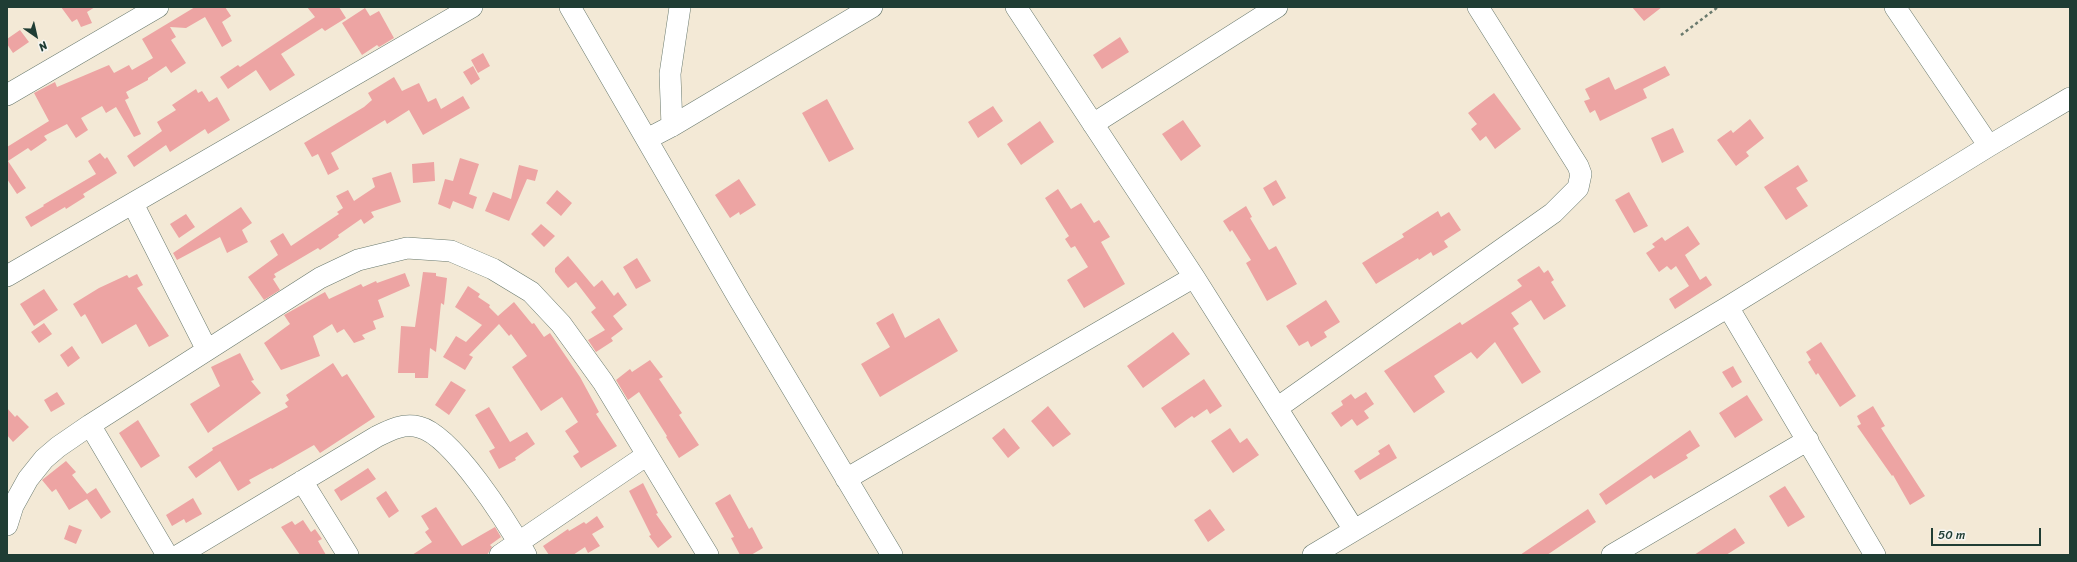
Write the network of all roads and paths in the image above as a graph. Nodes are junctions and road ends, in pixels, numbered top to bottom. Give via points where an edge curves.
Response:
1 (158, 7) edge
2 (472, 7) edge
3 (570, 7) edge
4 (680, 7) edge
5 (872, 7) edge
6 (1016, 7) edge
7 (1277, 7) edge
8 (1478, 7) edge
9 (1718, 7) edge
10 (1895, 7) edge
11 (1681, 34) dead end
12 (7, 95) edge
13 (2070, 98) edge
14 (1092, 124) junction
15 (672, 126) junction
16 (647, 138) junction
17 (1989, 146) junction
18 (133, 204) junction
19 (7, 276) edge
20 (1194, 277) junction
21 (1728, 307) junction
22 (207, 350) junction
23 (1277, 408) junction
24 (90, 425) junction
25 (1808, 440) junction
26 (647, 455) junction
27 (846, 478) junction
28 (302, 481) junction
29 (7, 525) edge
30 (1354, 530) junction
31 (522, 549) edge
32 (167, 555) edge
33 (179, 555) edge
34 (348, 555) edge
35 (500, 555) edge
36 (708, 555) edge
37 (892, 555) edge
38 (1313, 555) edge
39 (1612, 555) edge
40 (1875, 555) edge

1 - 12 street
2 - 18 street
3 - 16 street
4 - 15 street via 670,74
5 - 15 street
6 - 14 street
7 - 14 street
8 - 23 street via 1578,166 1581,174 1578,188 1553,214
9 - 11 path
10 - 17 street
13 - 17 street
14 - 20 street
15 - 16 street
16 - 27 street
17 - 21 street
18 - 19 street
18 - 22 street
20 - 23 street
20 - 27 street
21 - 25 street
21 - 30 street
22 - 24 street
22 - 26 street via 320,278 358,260 407,248 451,251 493,269 531,292 561,324 603,382
23 - 30 street
24 - 29 street via 44,459 28,479 13,506
24 - 32 street
25 - 39 street
25 - 40 street
26 - 31 street
26 - 36 street
27 - 37 street
28 - 31 street via 396,427 420,427 443,440 471,473
28 - 33 street
28 - 34 street
30 - 38 street
31 - 35 street

